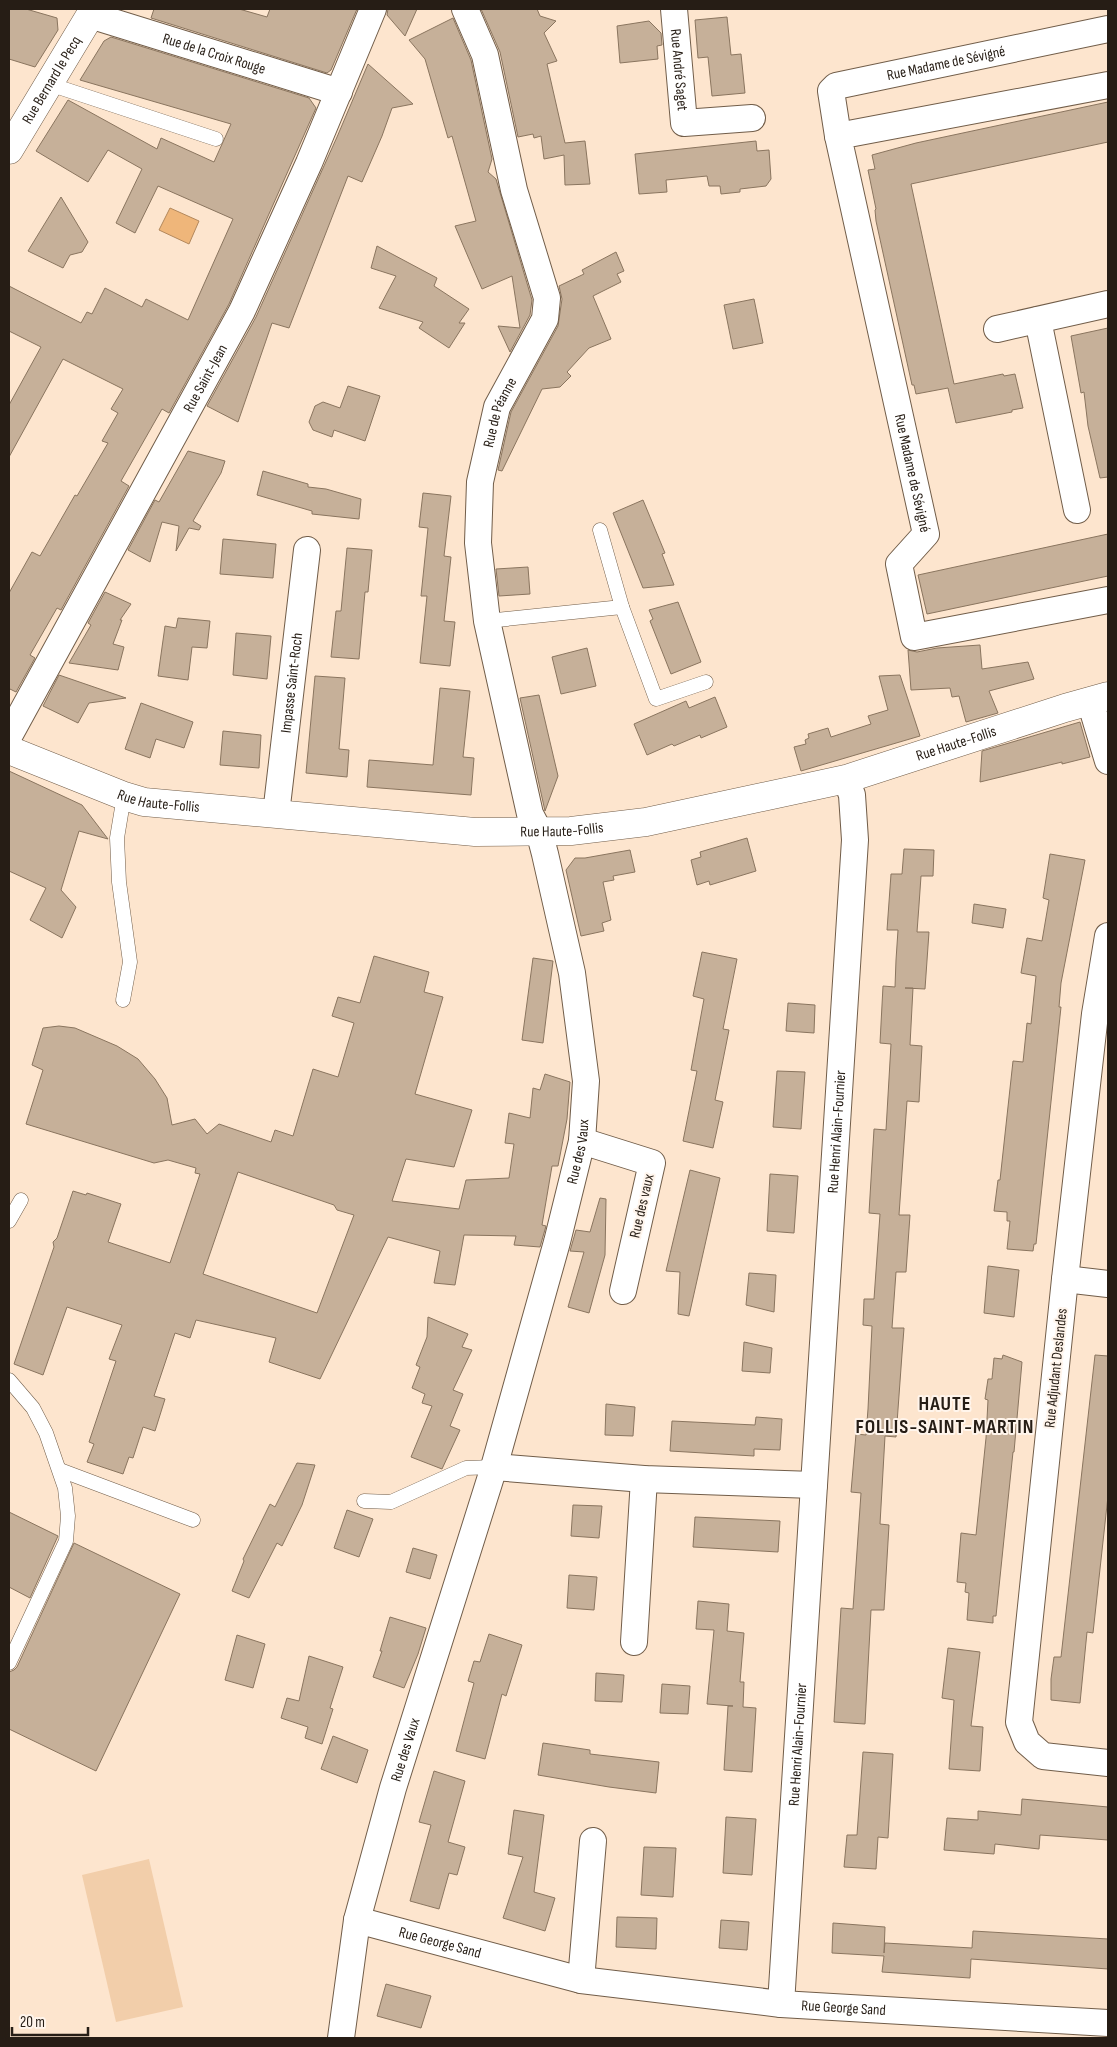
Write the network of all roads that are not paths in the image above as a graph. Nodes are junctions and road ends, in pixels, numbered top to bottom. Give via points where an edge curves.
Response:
1 (373, 9) edge
2 (465, 9) edge
3 (674, 9) edge
4 (92, 12) edge
5 (1108, 29) edge
6 (49, 84) junction
7 (1108, 85) edge
8 (339, 92) junction
9 (752, 118) dead end
10 (838, 136) junction
11 (216, 139) dead end
12 (9, 150) edge
13 (1108, 304) edge
14 (1038, 320) junction
15 (997, 329) dead end
16 (1077, 510) dead end
17 (600, 530) dead end
18 (308, 550) dead end
19 (1108, 600) edge
20 (622, 607) junction
21 (487, 621) junction
22 (706, 682) dead end
23 (1099, 698) edge
24 (9, 736) edge
25 (9, 750) edge
26 (1108, 761) edge
27 (846, 779) junction
28 (124, 796) junction
29 (276, 814) junction
30 (539, 830) junction
31 (1108, 936) edge
32 (123, 1000) dead end
33 (582, 1141) junction
34 (21, 1200) dead end
35 (9, 1221) edge
36 (1065, 1279) junction
37 (1108, 1284) edge
38 (623, 1291) dead end
39 (9, 1380) edge
40 (494, 1467) junction
41 (60, 1470) junction
42 (644, 1479) junction
43 (814, 1485) junction
44 (364, 1501) dead end
45 (193, 1520) dead end
46 (634, 1642) dead end
47 (9, 1663) edge
48 (1108, 1763) edge
49 (593, 1841) dead end
50 (357, 1920) junction
51 (581, 1980) junction
52 (781, 2004) junction
53 (1108, 2023) edge
54 (341, 2038) edge

1 - 8 street, Rue Saint-Jean
2 - 21 street, Rue de Péanne via 485,55 514,190 547,298 545,319 497,407 480,482 478,543
3 - 9 street, Rue André Saget via 684,123
4 - 6 street, Rue Bernard le Pecq
4 - 8 street, Rue de la Croix Rouge
5 - 10 street, Rue Madame de Sévigné via 836,86 831,91 831,101
6 - 11 lane
6 - 12 street, Rue Bernard le Pecq
7 - 10 street
8 - 24 street, Rue Saint-Jean via 242,312
10 - 19 street, Rue Madame de Sévigné via 926,534 899,564 914,637
13 - 14 street
14 - 15 street
14 - 16 street
17 - 20 lane
18 - 29 street, Impasse Saint-Roch
20 - 21 lane
20 - 22 lane via 656,699
21 - 30 street, Rue de Péanne via 530,814
23 - 26 street
23 - 27 street, Rue Haute-Follis
25 - 28 street, Rue Haute-Follis
27 - 30 street, Rue Haute-Follis via 646,822
27 - 43 street, Rue Henri Alain-Fournier via 852,795 855,840
28 - 29 street, Rue Haute-Follis via 144,802
28 - 32 lane via 117,838 119,882 130,962
29 - 30 street, Rue Haute-Follis via 475,832
30 - 33 street, Rue des Vaux via 572,973 586,1081
31 - 36 street, Rue Adjudant Deslandes
33 - 38 street, Rue des vaux via 652,1162
33 - 40 street, Rue des Vaux
34 - 35 lane
36 - 37 street
36 - 48 street, Rue Adjudant Deslandes via 1019,1722 1027,1742 1043,1756
39 - 41 lane via 33,1408
40 - 42 street
40 - 44 lane via 466,1468 391,1502
40 - 50 street, Rue des Vaux via 393,1788
41 - 45 lane
41 - 47 lane via 68,1516 66,1541
42 - 43 street
42 - 46 street
43 - 52 street, Rue Henri Alain-Fournier
49 - 51 street
50 - 51 street, Rue George Sand
50 - 54 street, Rue des Vaux
51 - 52 street, Rue George Sand
52 - 53 street, Rue George Sand

